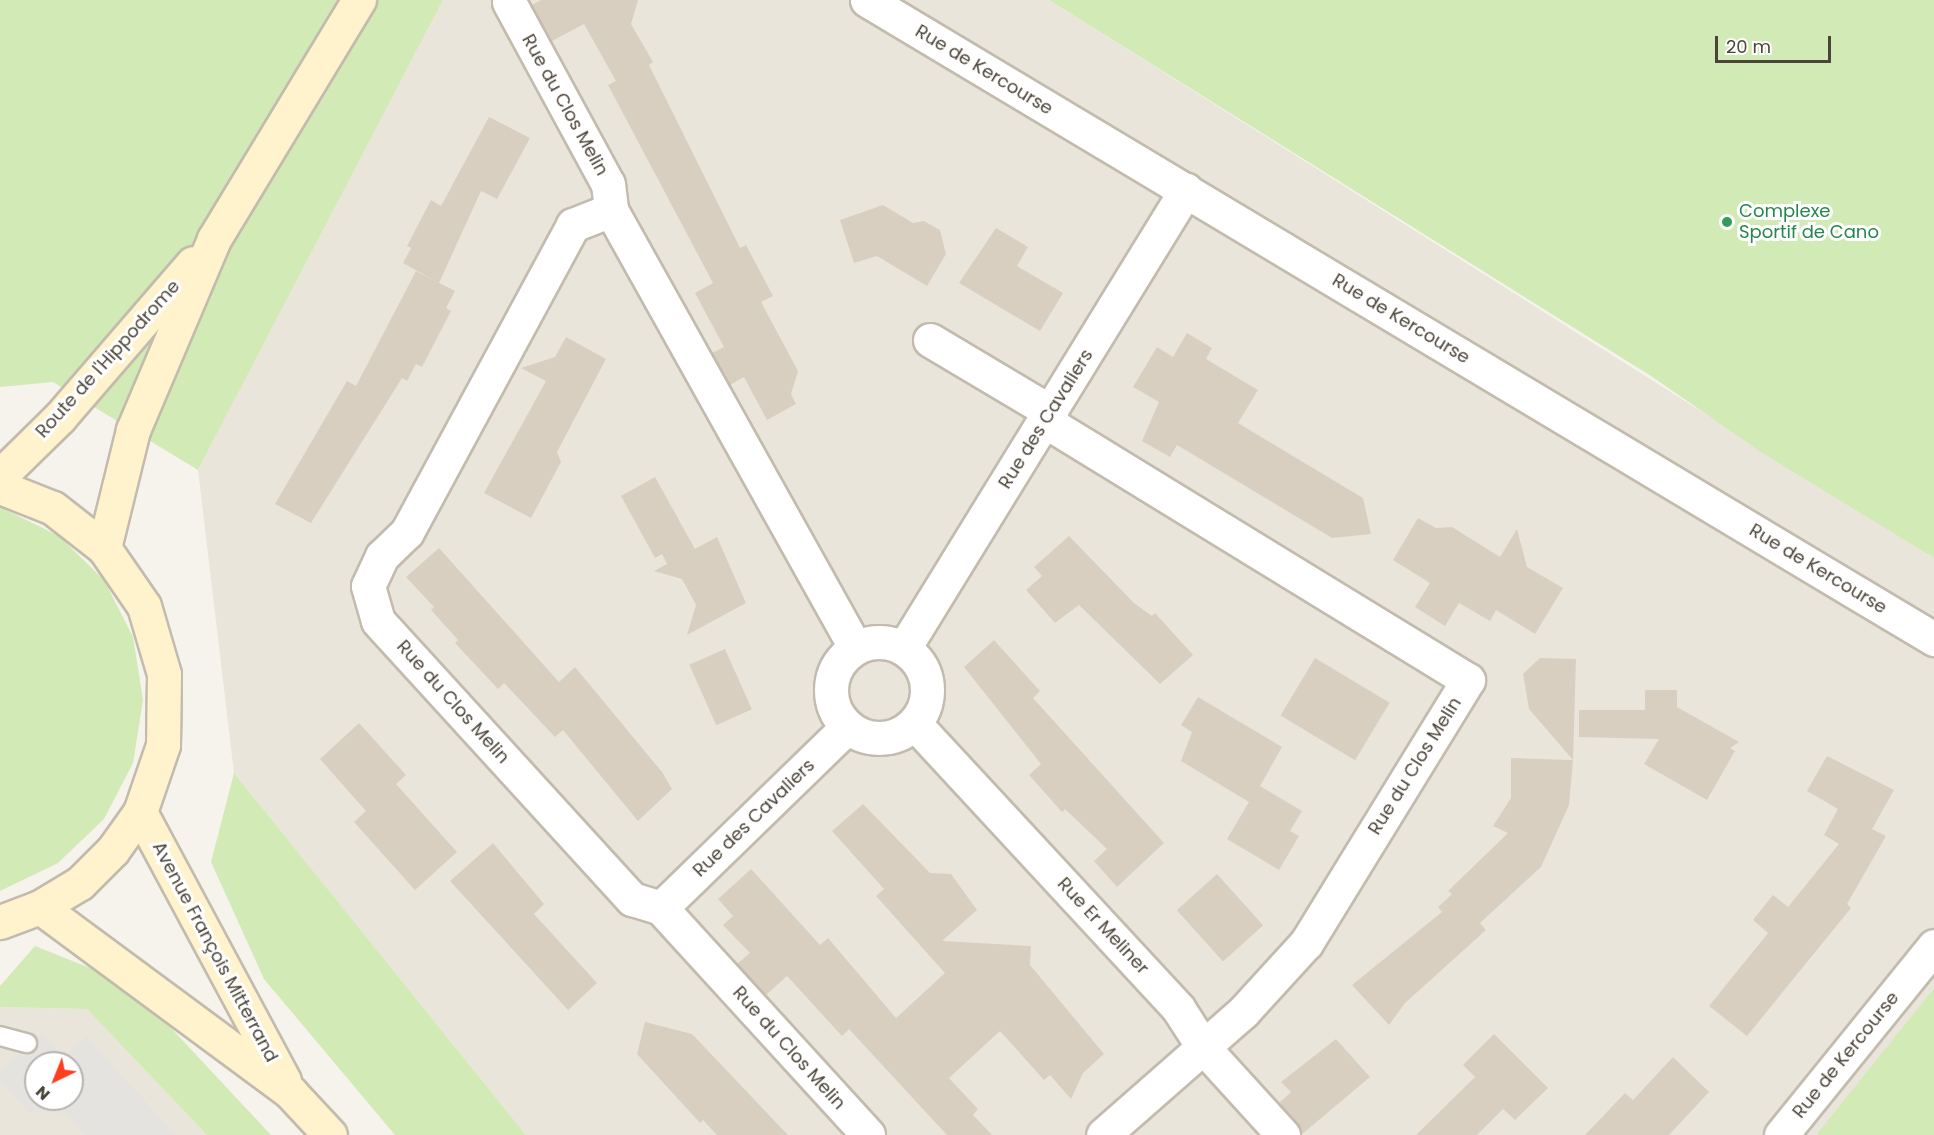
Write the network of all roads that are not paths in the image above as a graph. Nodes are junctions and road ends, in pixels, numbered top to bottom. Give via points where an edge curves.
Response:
1 (359, 0) edge
2 (867, 0) edge
3 (509, 2) dead end
4 (1186, 190) junction
5 (611, 210) junction
6 (214, 239) junction
7 (930, 340) dead end
8 (1048, 417) junction
9 (0, 476) edge
10 (0, 487) edge
11 (104, 548) junction
12 (1934, 639) edge
13 (855, 647) junction
14 (904, 648) junction
15 (915, 724) junction
16 (847, 727) junction
17 (140, 812) junction
18 (40, 907) junction
19 (661, 908) junction
20 (0, 922) edge
21 (1934, 946) edge
22 (0, 1036) edge
23 (27, 1043) dead end
24 (1203, 1047) junction
25 (291, 1093) junction
26 (330, 1135) edge
27 (868, 1135) edge
28 (1103, 1135) edge
29 (1283, 1135) edge
30 (1781, 1135) edge

1 - 6 main road, Route de l'Hippodrome
2 - 4 street, Rue de Kercourse
3 - 5 street, Rue du Clos Melin via 608,184
4 - 8 street, Rue des Cavaliers
4 - 12 street, Rue de Kercourse
5 - 13 street, Rue du Clos Melin
5 - 19 street, Rue du Clos Melin via 573,225 406,532 382,556 368,585 378,621 632,899
6 - 9 main road, Route de l'Hippodrome via 60,417
6 - 11 main road, Route de l'Hippodrome via 133,430
7 - 8 street
8 - 14 street, Rue des Cavaliers
8 - 24 street, Rue du Clos Melin via 1468,680 1306,943 1243,1012
10 - 11 main road via 53,508
11 - 17 main road via 144,606 164,674 163,745
13 - 14 street via 872,642
13 - 16 street via 834,675 831,694
14 - 15 street via 925,676 923,708
15 - 16 street via 879,739
15 - 24 street, Rue Er Meliner via 1178,1008
16 - 19 street, Rue des Cavaliers
17 - 18 main road via 113,850 80,883
17 - 25 main road, Avenue François Mitterrand
18 - 20 main road
18 - 25 main road, Avenue François Mitterrand
19 - 27 street, Rue du Clos Melin
21 - 30 street, Rue de Kercourse
22 - 23 lane
24 - 28 street, Rue du Clos Melin
24 - 29 street, Rue Er Meliner
25 - 26 main road, Avenue François Mitterrand

